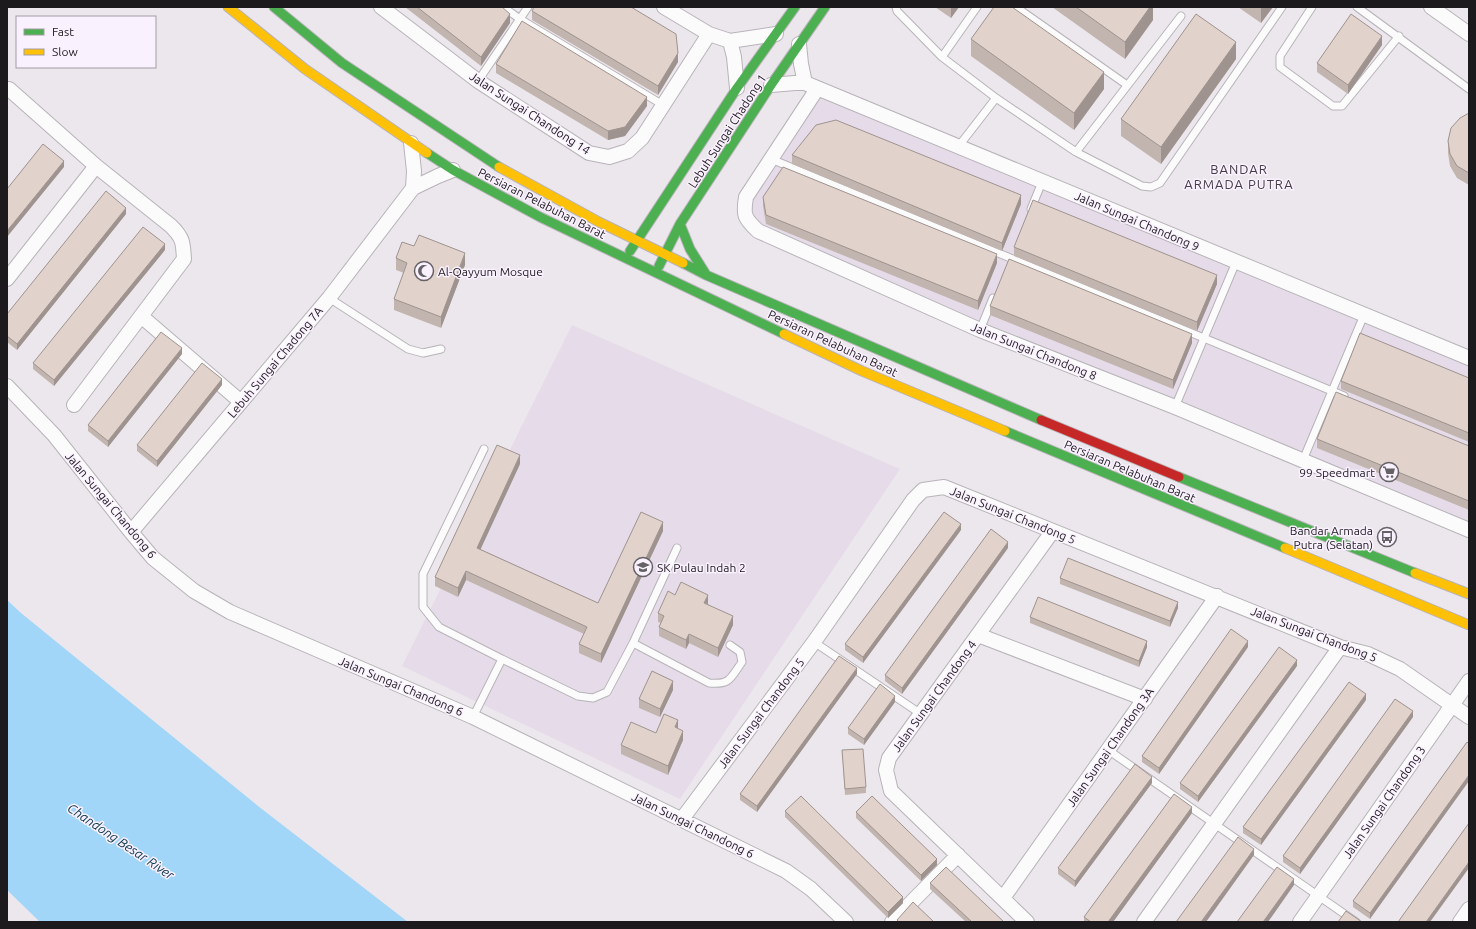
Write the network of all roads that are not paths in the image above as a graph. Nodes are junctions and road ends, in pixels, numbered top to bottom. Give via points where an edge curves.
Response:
1 (228, 7) edge
2 (274, 7) edge
3 (381, 7) edge
4 (503, 7) edge
5 (528, 7) edge
6 (664, 7) edge
7 (795, 7) edge
8 (825, 7) edge
9 (896, 7) edge
10 (977, 7) edge
11 (1016, 7) edge
12 (1282, 7) edge
13 (1312, 7) edge
14 (1357, 7) edge
15 (1431, 7) edge
16 (1181, 16) dead end
17 (520, 20) junction
18 (708, 34) junction
19 (776, 34) junction
20 (1469, 34) edge
21 (1398, 36) junction
22 (730, 41) junction
23 (799, 44) junction
24 (942, 57) junction
25 (478, 81) junction
26 (771, 85) junction
27 (1127, 85) junction
28 (811, 86) junction
29 (737, 88) junction
30 (7, 89) edge
31 (1469, 89) edge
32 (996, 98) junction
33 (663, 104) junction
34 (411, 143) junction
35 (958, 147) junction
36 (1076, 152) junction
37 (772, 159) junction
38 (96, 166) junction
39 (453, 170) junction
40 (1042, 182) junction
41 (413, 188) junction
42 (1028, 216) edge
43 (652, 217) junction
44 (599, 222) junction
45 (680, 224) junction
46 (637, 241) junction
47 (665, 254) junction
48 (626, 258) junction
49 (1236, 262) junction
50 (654, 272) junction
51 (706, 275) junction
52 (7, 279) edge
53 (995, 294) edge
54 (329, 298) junction
55 (1364, 315) junction
56 (141, 316) junction
57 (980, 330) junction
58 (1204, 338) junction
59 (441, 349) dead end
60 (1469, 358) edge
61 (7, 386) edge
62 (1332, 391) junction
63 (1354, 400) edge
64 (241, 402) junction
65 (74, 405) dead end
66 (1175, 406) junction
67 (1070, 445) junction
68 (484, 449) dead end
69 (1303, 460) junction
70 (1469, 530) edge
71 (131, 532) junction
72 (1052, 532) junction
73 (677, 548) dead end
74 (1469, 594) edge
75 (1218, 596) junction
76 (1468, 625) edge
77 (978, 635) junction
78 (814, 642) junction
79 (633, 643) junction
80 (730, 645) dead end
81 (1340, 647) junction
82 (502, 659) junction
83 (1469, 682) edge
84 (1145, 699) junction
85 (1452, 705) junction
86 (921, 714) junction
87 (472, 716) junction
88 (1469, 717) edge
89 (1108, 750) junction
90 (682, 819) junction
91 (1214, 824) junction
92 (958, 855) junction
93 (1318, 896) junction
94 (1003, 898) junction
95 (1469, 909) edge
96 (846, 922) edge
97 (892, 922) edge
98 (1026, 922) edge
99 (1144, 922) edge
100 (1300, 922) edge
101 (1356, 922) edge
102 (1460, 922) edge

1 - 34 street, Persiaran Pelabuhan Barat via 305,69
2 - 44 street, Persiaran Pelabuhan Barat via 342,63 500,168
3 - 25 street, Jalan Sungai Chandong 14
4 - 17 lane
5 - 17 lane
6 - 18 street
7 - 19 street, Lebuh Sungai Chadong 1
8 - 23 street, Lebuh Sungai Chadong 1
9 - 24 lane
10 - 24 lane
11 - 27 lane
12 - 36 lane via 1160,183 1152,187 1142,186
13 - 21 lane via 1280,56 1280,67 1334,106 1342,106
14 - 21 lane
15 - 20 street
16 - 27 lane
17 - 25 lane
17 - 33 lane
18 - 22 street
18 - 33 street, Jalan Sungai Chandong 14
19 - 22 street
19 - 29 street, Lebuh Sungai Chadong 1
21 - 31 lane
22 - 29 street
23 - 26 street, Lebuh Sungai Chadong 1
23 - 28 street via 801,64
24 - 32 lane
25 - 33 street, Jalan Sungai Chandong 14 via 589,153 609,157 628,152 642,138
26 - 28 street, Jalan Sungai Chandong 9 via 795,83
26 - 45 street, Lebuh Sungai Chadong 1
27 - 36 lane
28 - 35 street, Jalan Sungai Chandong 9
28 - 37 street, Jalan Sungai Chandong 8
29 - 43 street, Lebuh Sungai Chadong 1
30 - 38 street
32 - 35 lane
32 - 36 lane
34 - 39 street, Persiaran Pelabuhan Barat
34 - 41 street
35 - 40 street, Jalan Sungai Chandong 9
37 - 57 street, Jalan Sungai Chandong 8 via 746,197 744,210 748,222 758,231
37 - 58 lane
38 - 52 street
38 - 56 street via 171,226 180,235 183,245 184,259
39 - 41 street
39 - 48 street, Persiaran Pelabuhan Barat via 540,217
40 - 42 lane
40 - 49 street, Jalan Sungai Chandong 9
41 - 54 street, Lebuh Sungai Chadong 7A
43 - 44 street via 615,228
43 - 46 street, Lebuh Sungai Chadong 1
44 - 46 street, Persiaran Pelabuhan Barat
45 - 47 street, Lebuh Sungai Chadong 1
45 - 51 street via 687,246
46 - 47 street, Persiaran Pelabuhan Barat
46 - 48 street, Lebuh Sungai Chadong 1
47 - 50 street, Lebuh Sungai Chadong 1
47 - 51 street, Persiaran Pelabuhan Barat
48 - 50 street, Persiaran Pelabuhan Barat
49 - 55 street, Jalan Sungai Chandong 9
49 - 58 lane
50 - 67 street, Persiaran Pelabuhan Barat via 862,371
51 - 67 street, Persiaran Pelabuhan Barat
53 - 57 lane
54 - 59 lane via 408,349 423,353
54 - 64 street, Lebuh Sungai Chadong 7A
55 - 60 street, Jalan Sungai Chandong 9
55 - 62 lane
56 - 64 street
56 - 65 street
57 - 66 street, Jalan Sungai Chandong 8
58 - 62 lane
58 - 66 lane
61 - 71 street, Jalan Sungai Chandong 6 via 54,435
62 - 63 lane
62 - 69 lane
64 - 71 street, Lebuh Sungai Chadong 7A
66 - 69 street, Jalan Sungai Chandong 8
67 - 74 street, Persiaran Pelabuhan Barat
67 - 76 street, Persiaran Pelabuhan Barat
68 - 82 lane via 423,574 423,607 439,627
69 - 70 street, Jalan Sungai Chandong 8
71 - 87 street, Jalan Sungai Chandong 6 via 153,558 194,591 230,612
72 - 75 street, Jalan Sungai Chandong 5
72 - 77 street, Jalan Sungai Chandong 4
72 - 78 street, Jalan Sungai Chandong 5 via 944,487 923,490 913,500
73 - 79 lane
75 - 81 street, Jalan Sungai Chandong 5
75 - 84 street, Jalan Sungai Chandong 3A
77 - 84 street
77 - 86 street, Jalan Sungai Chandong 4
78 - 86 lane
78 - 90 street, Jalan Sungai Chandong 5
79 - 80 lane via 708,683 720,684 729,681 742,662 740,652
79 - 82 lane via 607,692 593,698 578,696
81 - 85 street, Jalan Sungai Chandong 5 via 1368,654 1400,669
81 - 91 street
82 - 87 lane
83 - 85 street, Jalan Sungai Chandong 3
84 - 89 street, Jalan Sungai Chandong 3A
85 - 88 street, Jalan Sungai Chandong 5
85 - 93 street, Jalan Sungai Chandong 3
86 - 92 street, Jalan Sungai Chandong 4 via 889,758 886,770 891,791
87 - 90 street, Jalan Sungai Chandong 6
89 - 91 lane
89 - 94 street, Jalan Sungai Chandong 3A
90 - 96 street, Jalan Sungai Chandong 6 via 786,871 811,889
91 - 93 lane
91 - 99 street
92 - 94 street, Jalan Sungai Chandong 4
92 - 97 street
93 - 100 street, Jalan Sungai Chandong 3
93 - 101 lane
94 - 98 street, Jalan Sungai Chandong 4
95 - 102 street

